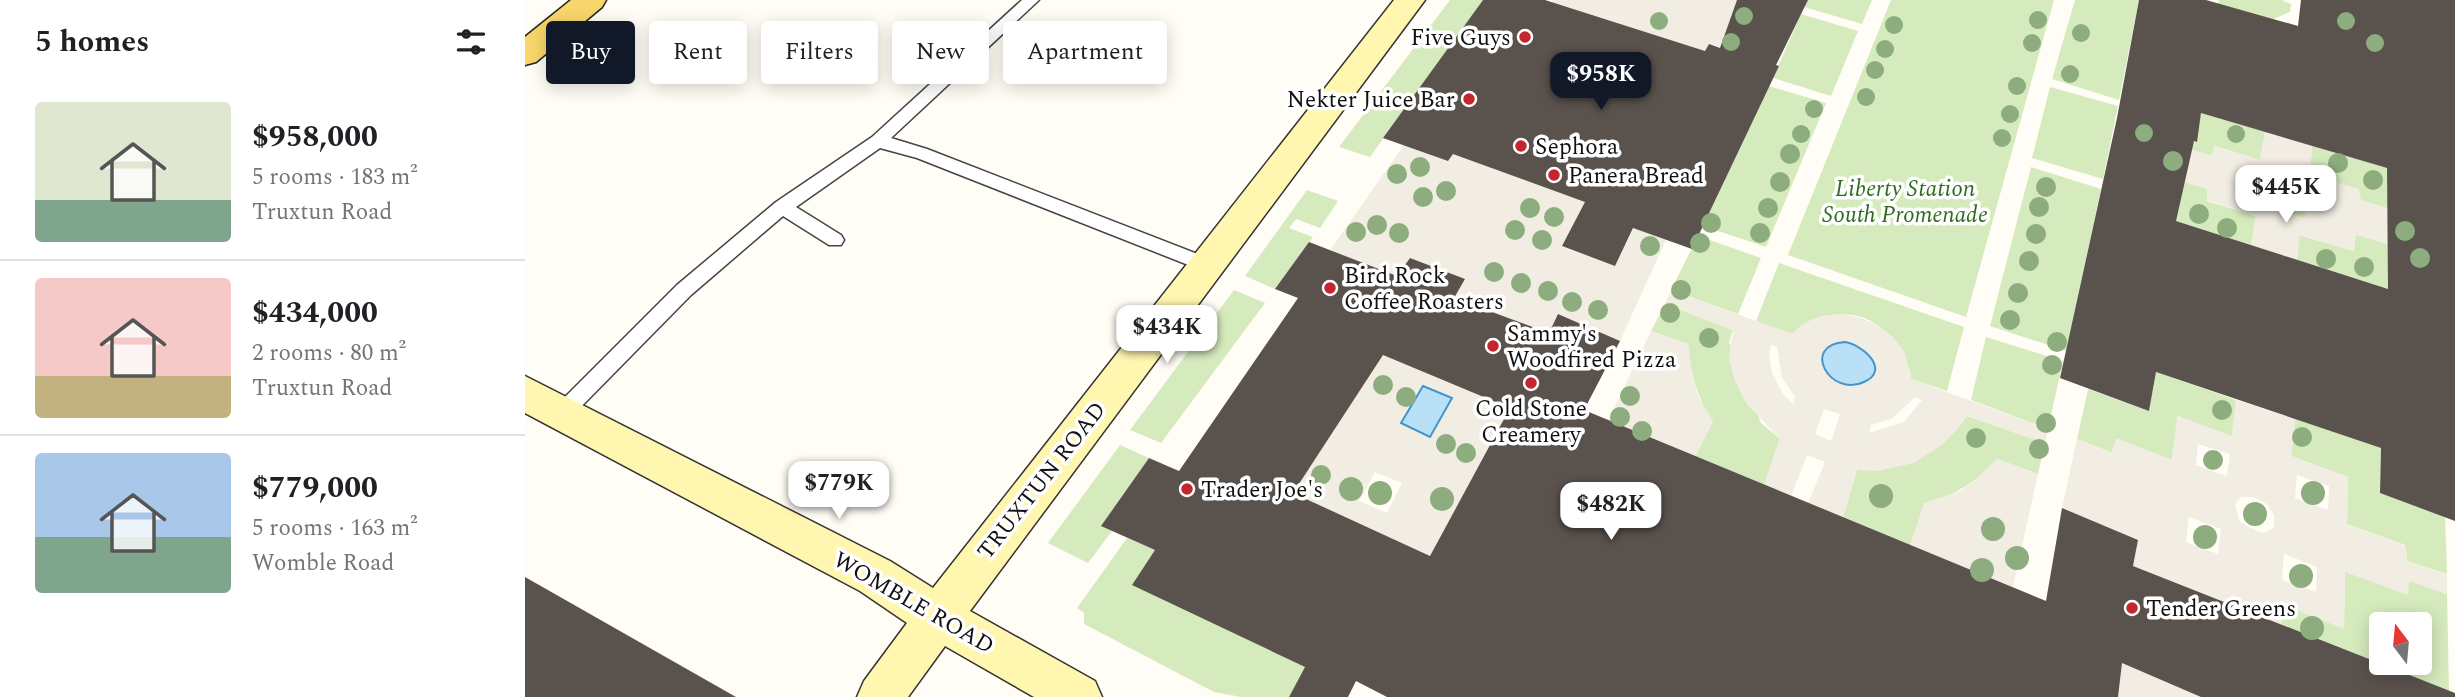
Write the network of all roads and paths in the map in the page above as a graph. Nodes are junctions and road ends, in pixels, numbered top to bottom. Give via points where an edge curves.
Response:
1 (591, 0) edge
2 (1031, 0) edge
3 (1410, 0) edge
4 (525, 54) edge
5 (878, 141) junction
6 (782, 207) junction
7 (835, 240) dead end
8 (1207, 265) junction
9 (525, 393) edge
10 (562, 413) junction
11 (937, 617) junction
12 (880, 697) edge
13 (1079, 697) edge

1 - 4 main road
2 - 5 lane
3 - 8 street, TRUXTUN ROAD
5 - 6 lane
5 - 8 lane via 921,153
6 - 7 lane
6 - 10 lane via 684,290
8 - 11 street, TRUXTUN ROAD
9 - 10 street, WOMBLE ROAD
10 - 11 street, WOMBLE ROAD via 875,576
11 - 12 street, TRUXTUN ROAD
11 - 13 street, WOMBLE ROAD

